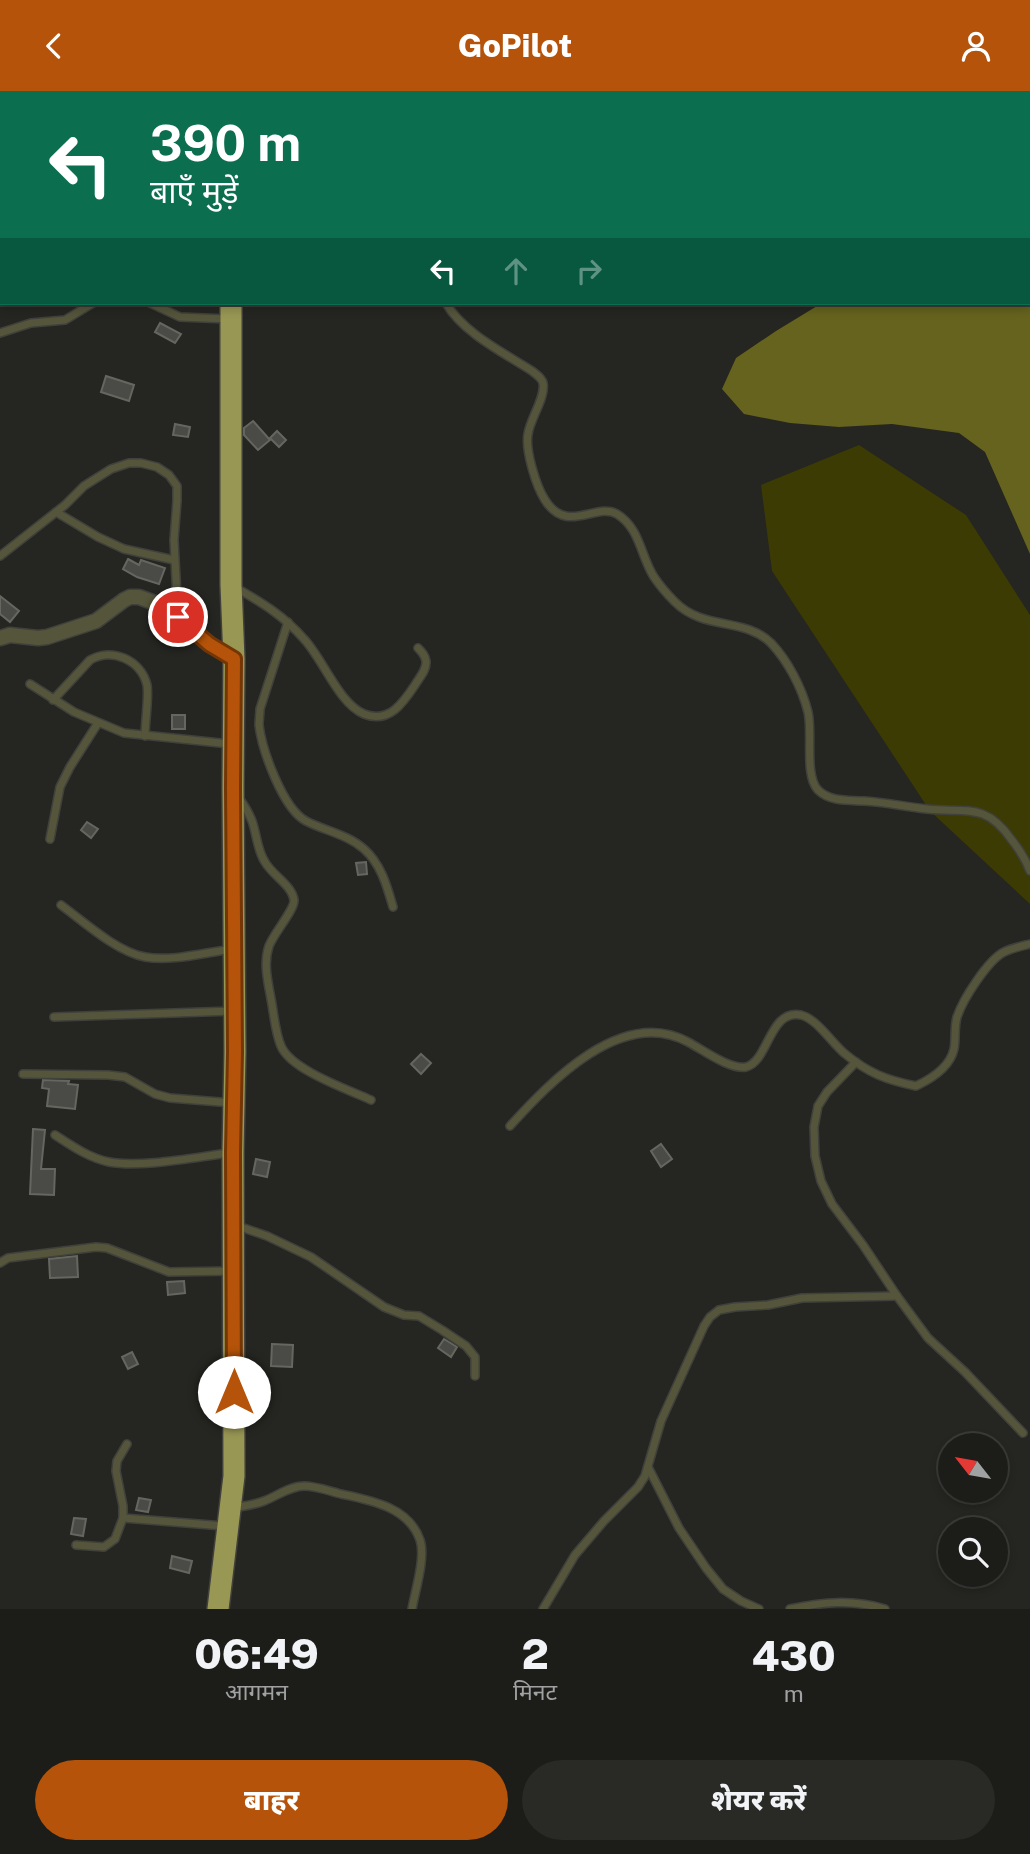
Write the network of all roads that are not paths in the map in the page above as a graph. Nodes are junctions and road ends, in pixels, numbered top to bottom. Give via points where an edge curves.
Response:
1 (90, 305) edge
2 (154, 305) edge
3 (448, 305) edge
4 (231, 311) edge
5 (0, 333) edge
6 (56, 512) junction
7 (0, 556) edge
8 (174, 560) junction
9 (231, 585) junction
10 (178, 617) junction
11 (288, 622) junction
12 (0, 638) edge
13 (418, 648) dead end
14 (234, 659) junction
15 (30, 684) dead end
16 (53, 700) junction
17 (98, 723) junction
18 (145, 736) junction
19 (234, 745) junction
20 (233, 788) junction
21 (50, 839) dead end
22 (1030, 871) edge
23 (61, 905) dead end
24 (393, 907) dead end
25 (1030, 944) edge
26 (234, 949) junction
27 (234, 1011) junction
28 (54, 1017) dead end
29 (856, 1062) junction
30 (23, 1074) dead end
31 (371, 1100) dead end
32 (234, 1103) junction
33 (510, 1126) dead end
34 (55, 1135) dead end
35 (233, 1152) junction
36 (234, 1225) junction
37 (0, 1263) edge
38 (233, 1271) junction
39 (897, 1296) junction
40 (475, 1376) dead end
41 (1023, 1433) dead end
42 (127, 1444) dead end
43 (648, 1466) junction
44 (123, 1518) junction
45 (229, 1518) junction
46 (76, 1545) dead end
47 (218, 1609) edge
48 (412, 1609) edge
49 (543, 1609) edge
50 (759, 1609) edge
51 (790, 1609) edge
52 (885, 1609) edge

1 - 5 lane via 65,320 31,323
2 - 4 lane via 180,317
3 - 22 lane via 479,337 543,382 528,434 529,453 545,501 570,517 612,512 620,516 637,537 654,577 676,603 710,622 751,630 770,642 789,666 808,711 812,779 818,790 844,800 983,813 1002,827
4 - 9 highway
6 - 7 lane
6 - 8 lane via 124,549
6 - 8 lane via 111,469 129,463 156,467 177,486
8 - 10 lane
9 - 11 lane
9 - 14 highway
10 - 12 street via 163,606 130,597 96,621 47,637
10 - 14 street
11 - 13 lane via 340,694 365,714 379,717 404,702 424,671 424,653
11 - 24 lane via 260,709 262,742 285,800 305,821 344,835 374,859
14 - 19 highway
15 - 16 lane
16 - 17 lane
16 - 18 lane via 96,656 123,657 141,671 147,686
17 - 18 lane
17 - 21 lane via 61,787
18 - 19 lane
19 - 20 highway
20 - 26 highway
20 - 31 lane via 252,821 265,863 293,897 291,912 268,948 266,963 281,1046 298,1066
23 - 26 lane via 127,951 145,957
25 - 29 lane via 992,960 956,1019 954,1051 927,1081 908,1084 870,1072
26 - 27 highway
27 - 28 lane
27 - 32 highway
29 - 33 lane via 801,1015 785,1017 750,1066 730,1065 683,1039 651,1032 618,1039 586,1055 542,1091
29 - 39 lane via 818,1106 815,1156 832,1204
30 - 32 lane via 125,1077 170,1098
32 - 35 highway
34 - 35 lane via 90,1156 129,1164
35 - 36 highway
36 - 38 highway
36 - 40 lane via 311,1257 384,1307 419,1316 442,1330 475,1357
37 - 38 lane via 8,1258 96,1247 169,1272
38 - 45 highway via 234,1476
39 - 41 lane via 928,1338
39 - 43 lane via 802,1298 719,1310 704,1326 661,1421
42 - 44 lane via 116,1471
43 - 49 lane via 638,1487 575,1556
43 - 50 lane via 679,1528 706,1568 723,1589
44 - 45 lane
44 - 46 lane via 109,1545
45 - 47 highway
45 - 48 lane via 303,1486 378,1502 408,1521 421,1542
51 - 52 lane via 849,1601

